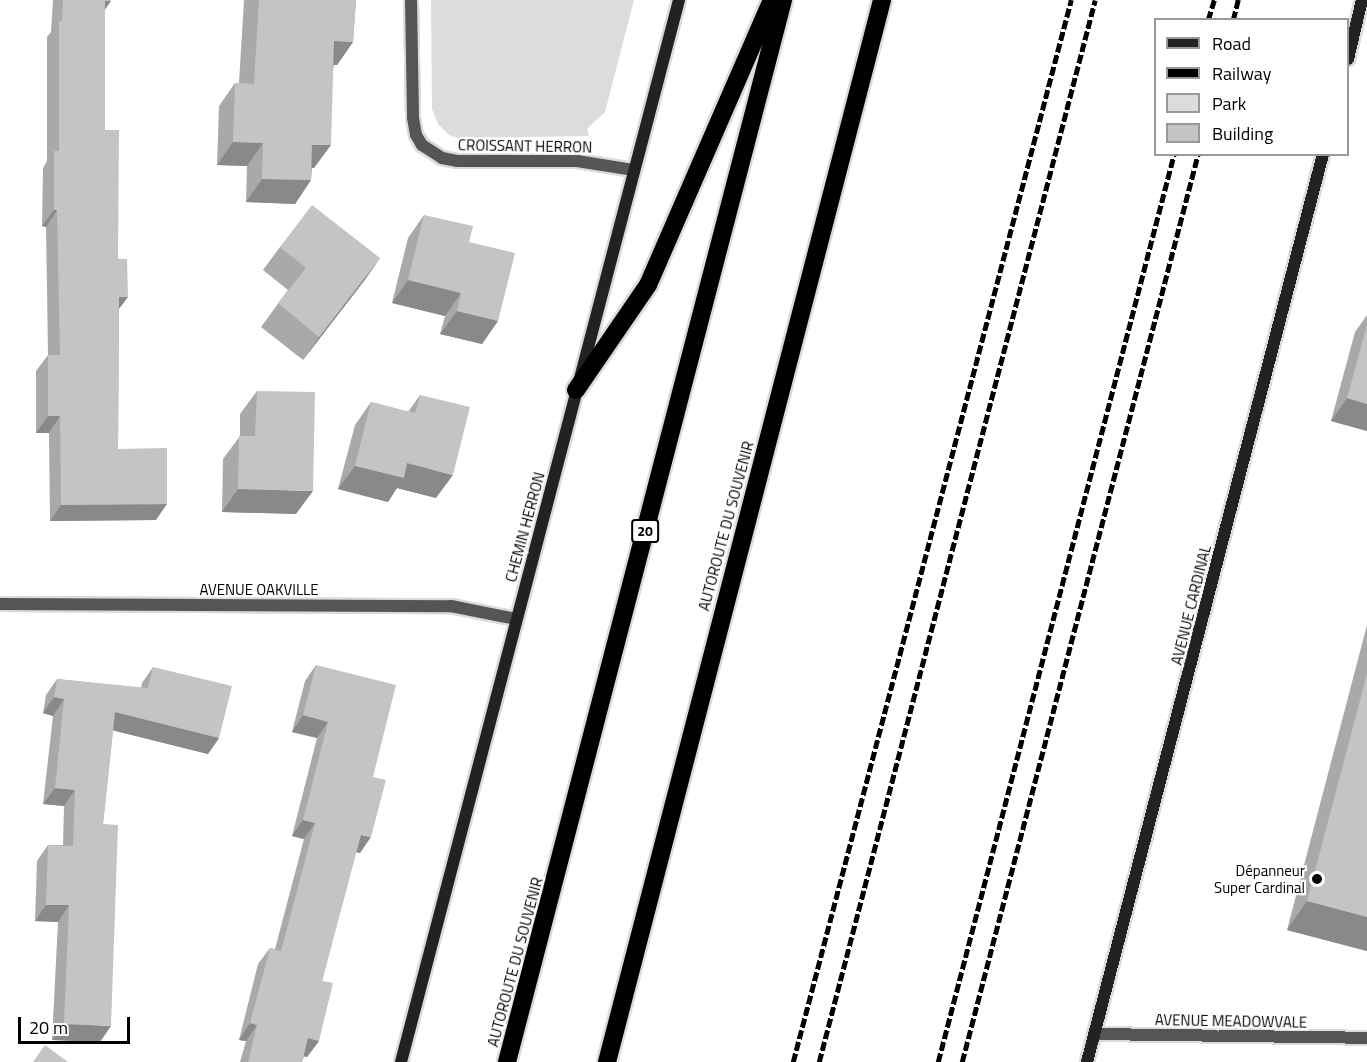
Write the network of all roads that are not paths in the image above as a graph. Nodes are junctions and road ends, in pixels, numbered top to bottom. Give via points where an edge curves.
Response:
1 (411, 0) edge
2 (679, 0) edge
3 (772, 0) edge
4 (783, 0) edge
5 (882, 0) edge
6 (1362, 0) edge
7 (1349, 51) edge
8 (1322, 156) edge
9 (634, 170) junction
10 (576, 390) junction
11 (0, 604) edge
12 (516, 619) junction
13 (1094, 1034) junction
14 (1367, 1038) edge
15 (401, 1062) edge
16 (507, 1062) edge
17 (606, 1062) edge
18 (1087, 1062) edge

1 - 9 street, CROISSANT HERRON via 413,118 416,135 427,148 442,158 457,161 577,160
2 - 9 main road, CHEMIN HERRON
3 - 10 highway via 648,285
4 - 16 highway, AUTOROUTE DU SOUVENIR / 20
5 - 17 highway, AUTOROUTE DU SOUVENIR
6 - 7 main road
8 - 13 main road, AVENUE CARDINAL
9 - 10 main road, CHEMIN HERRON
10 - 12 main road, CHEMIN HERRON
11 - 12 street, AVENUE OAKVILLE via 451,606
12 - 15 main road, CHEMIN HERRON
13 - 14 street, AVENUE MEADOWVALE
13 - 18 main road, AVENUE CARDINAL

